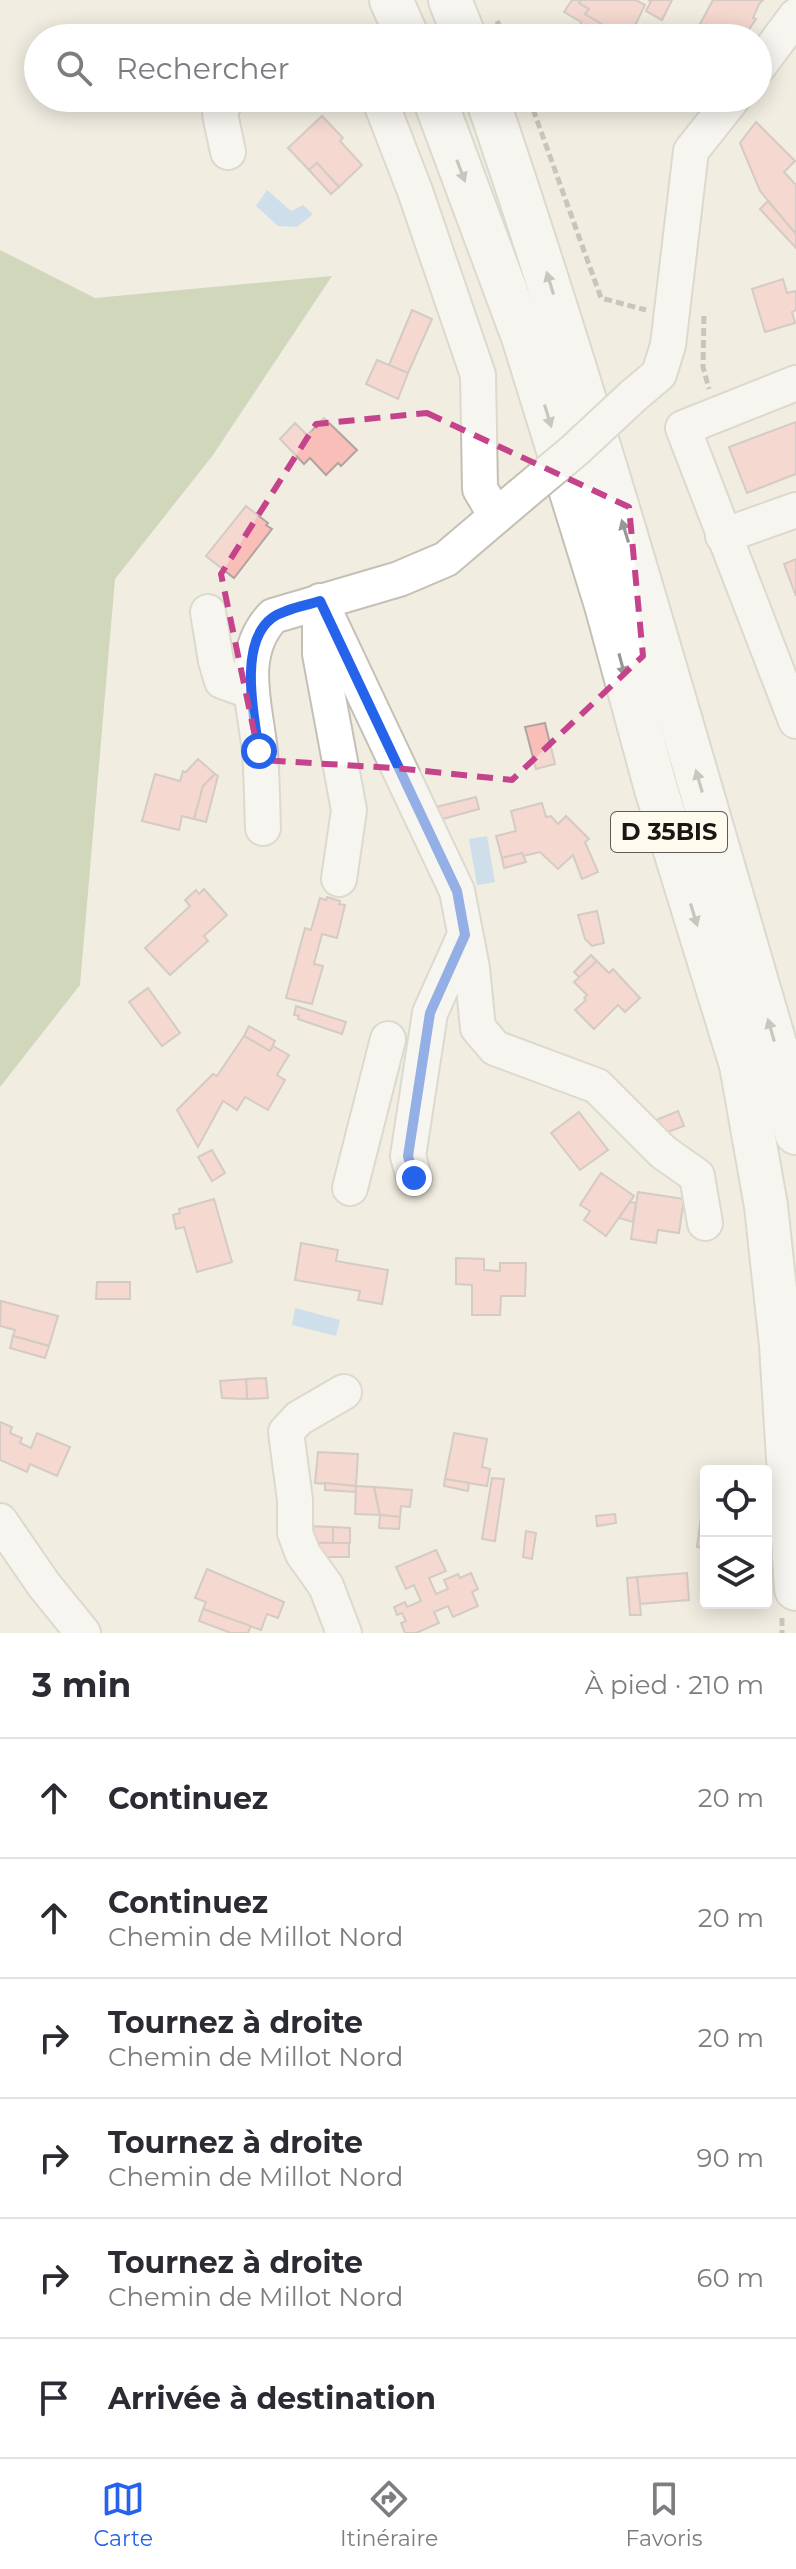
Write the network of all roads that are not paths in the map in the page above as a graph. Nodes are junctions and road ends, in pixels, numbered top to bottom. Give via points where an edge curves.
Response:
1 (391, 0) edge
2 (450, 0) edge
3 (796, 16) edge
4 (402, 24) edge
5 (459, 24) edge
6 (772, 48) edge
7 (221, 112) edge
8 (384, 112) edge
9 (439, 112) edge
10 (492, 112) edge
11 (722, 112) edge
12 (228, 152) dead end
13 (796, 383) edge
14 (508, 506) junction
15 (796, 510) edge
16 (723, 536) junction
17 (320, 601) junction
18 (208, 612) dead end
19 (250, 691) junction
20 (796, 721) edge
21 (263, 828) dead end
22 (339, 879) dead end
23 (465, 935) junction
24 (430, 1013) junction
25 (796, 1133) edge
26 (406, 1178) dead end
27 (350, 1188) dead end
28 (705, 1223) dead end
29 (344, 1392) dead end
30 (0, 1521) edge
31 (788, 1599) edge
32 (83, 1633) edge
33 (344, 1633) edge

1 - 4 main road
2 - 5 main road
3 - 6 street
7 - 12 street
8 - 14 street via 478,375 480,489
9 -> 31 main road, D 35BIS via 523,337 741,1065 776,1299
25 -> 10 main road, D 35BIS via 781,1064 643,589
11 - 14 street, bridge via 691,151 668,345 659,374
13 - 16 street via 683,428
14 - 17 street via 446,559 399,579
15 - 16 street
16 - 20 street
17 - 19 street via 273,616 261,629
17 - 22 street via 320,654 349,810
17 - 23 street via 457,891
18 - 19 street via 222,681
19 - 21 street
23 - 24 street
23 - 28 street via 478,1028 495,1048 597,1086 663,1152 697,1176
24 - 26 street
24 - 27 street via 376,1041
29 - 33 street via 299,1418 286,1432 295,1533 326,1586
30 - 32 street

